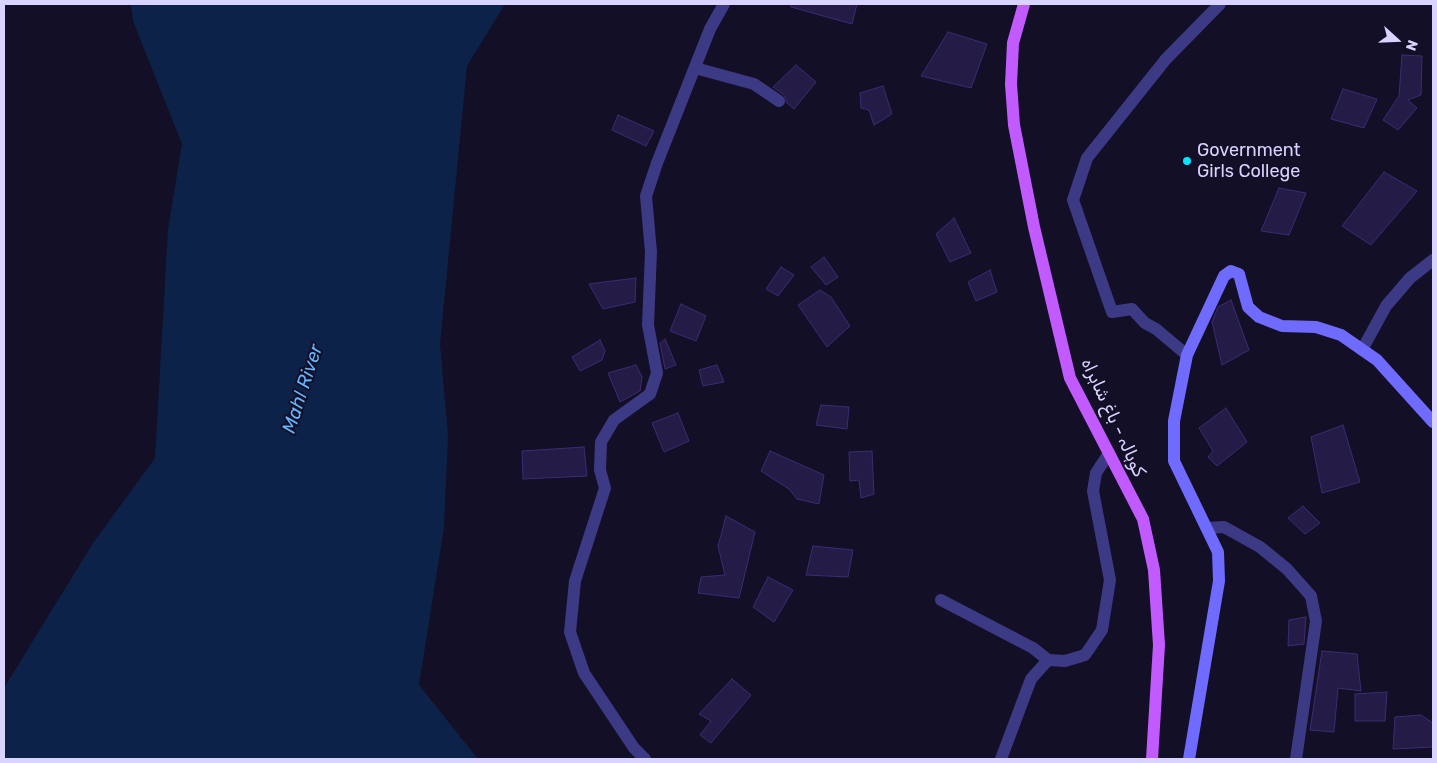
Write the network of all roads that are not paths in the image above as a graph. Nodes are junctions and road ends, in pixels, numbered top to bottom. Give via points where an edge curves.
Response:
1 (724, 4) edge
2 (1024, 4) edge
3 (1220, 4) edge
4 (695, 68) junction
5 (779, 101) dead end
6 (1433, 260) edge
7 (1362, 350) junction
8 (1187, 355) junction
9 (1433, 422) edge
10 (1109, 453) junction
11 (1207, 528) junction
12 (941, 600) dead end
13 (1048, 660) junction
14 (645, 759) edge
15 (1001, 759) edge
16 (1152, 759) edge
17 (1188, 759) edge
18 (1296, 759) edge

1 - 4 street
2 - 10 main road, کوہالہ - باغ شاہراہ via 1013,43 1014,125 1034,227 1070,378
3 - 8 street via 1166,59 1087,158 1073,200 1112,312 1132,310
4 - 5 street via 754,84
4 - 14 street via 646,196 651,252 648,325 656,373 650,394 614,420 601,442 600,470 605,488 576,581 570,632 584,673 634,748
6 - 7 street via 1410,278 1386,306
7 - 8 main road via 1341,335 1316,327 1282,326 1259,317 1248,307 1239,274 1231,271 1224,276
7 - 9 main road via 1377,360
8 - 11 main road via 1174,421 1174,461
10 - 13 street via 1096,473 1092,491 1110,580 1102,630 1085,655 1065,661
10 - 16 main road, کوہالہ - باغ شاہراہ via 1143,519 1154,570 1160,645
11 - 17 main road via 1218,552 1218,581
11 - 18 street via 1224,527 1260,547 1287,569 1310,596 1316,621
12 - 13 street via 1033,648
13 - 15 street via 1031,679

